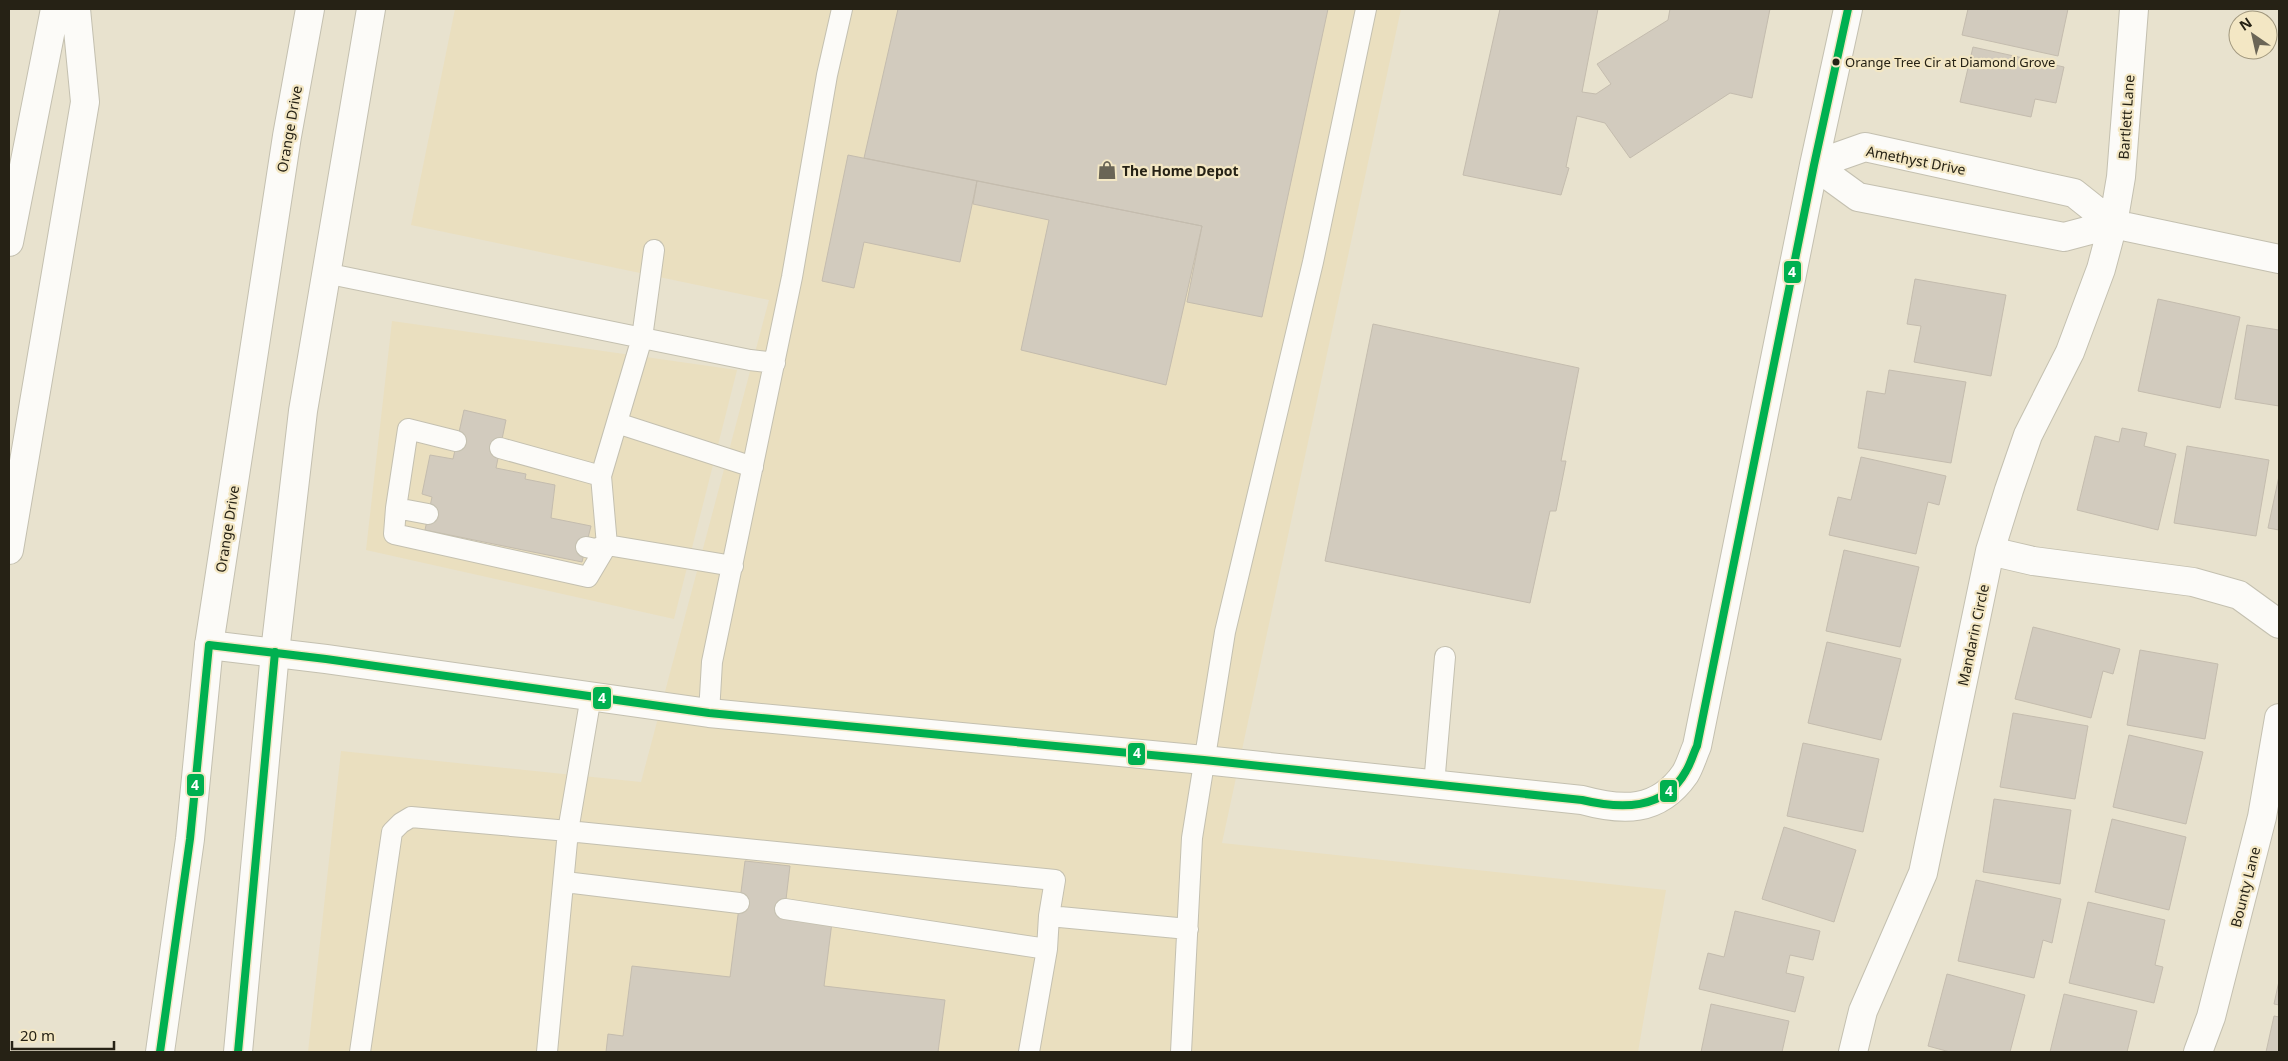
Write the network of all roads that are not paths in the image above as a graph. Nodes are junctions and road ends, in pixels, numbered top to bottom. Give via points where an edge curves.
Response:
1 (55, 9) edge
2 (76, 9) edge
3 (310, 9) edge
4 (371, 9) edge
5 (842, 9) edge
6 (1366, 9) edge
7 (1848, 9) edge
8 (2134, 9) edge
9 (1814, 165) junction
10 (2113, 224) junction
11 (9, 242) edge
12 (654, 250) dead end
13 (2279, 259) edge
14 (325, 273) junction
15 (642, 338) junction
16 (774, 363) junction
17 (617, 423) junction
18 (456, 441) dead end
19 (500, 448) dead end
20 (754, 467) junction
21 (601, 476) junction
22 (396, 508) junction
23 (428, 514) dead end
24 (607, 545) junction
25 (586, 547) dead end
26 (9, 550) edge
27 (1990, 551) junction
28 (733, 566) junction
29 (2279, 624) edge
30 (209, 645) junction
31 (274, 652) junction
32 (1445, 657) dead end
33 (591, 696) junction
34 (709, 713) junction
35 (2279, 718) edge
36 (1204, 760) junction
37 (1434, 784) junction
38 (568, 831) junction
39 (565, 882) junction
40 (739, 903) dead end
41 (785, 909) dead end
42 (1049, 916) junction
43 (1188, 929) junction
44 (1047, 949) junction
45 (160, 1052) edge
46 (244, 1052) edge
47 (360, 1052) edge
48 (547, 1052) edge
49 (1029, 1052) edge
50 (1181, 1052) edge
51 (1853, 1052) edge
52 (2198, 1052) edge

1 - 11 main road
2 - 26 main road via 85,102
3 - 30 main road, Orange Drive via 287,136
4 - 14 main road
5 - 16 lane
6 - 36 lane via 1313,262 1225,632
7 - 9 main road
8 - 10 main road, Bartlett Lane via 2121,177
9 - 10 main road, Amethyst Drive via 1858,196 2064,237
9 - 10 main road, Amethyst Drive via 1865,147 2074,193
9 - 37 main road via 1697,746 1685,773 1673,788 1654,801 1631,808
10 - 13 main road, Amethyst Drive
10 - 27 main road, Mandarin Circle via 2101,270 2070,352 2028,436
12 - 15 lane
14 - 15 lane
14 - 31 main road via 303,411
15 - 16 lane
15 - 17 lane
16 - 20 lane
17 - 20 lane
17 - 21 lane
18 - 22 lane via 408,429
19 - 21 lane
20 - 28 lane
21 - 24 lane
22 - 23 lane
22 - 24 lane via 394,534 588,577
24 - 25 lane via 595,549
24 - 28 lane
27 - 29 main road via 2193,582 2239,595
27 - 51 main road, Mandarin Circle via 1923,873 1863,1011
28 - 34 lane via 712,662
30 - 31 main road
30 - 45 main road, Orange Drive via 190,839
31 - 33 main road
31 - 46 main road
32 - 37 lane
33 - 34 main road
33 - 38 lane
34 - 36 main road
35 - 52 main road, Bounty Lane via 2262,817 2211,1017
36 - 37 main road
36 - 43 lane via 1192,838
38 - 39 lane
38 - 42 lane via 1055,880
38 - 47 lane via 411,817 400,823 392,832
39 - 40 lane
39 - 48 lane
41 - 44 lane
42 - 43 lane
42 - 44 lane
43 - 50 lane
44 - 49 lane

